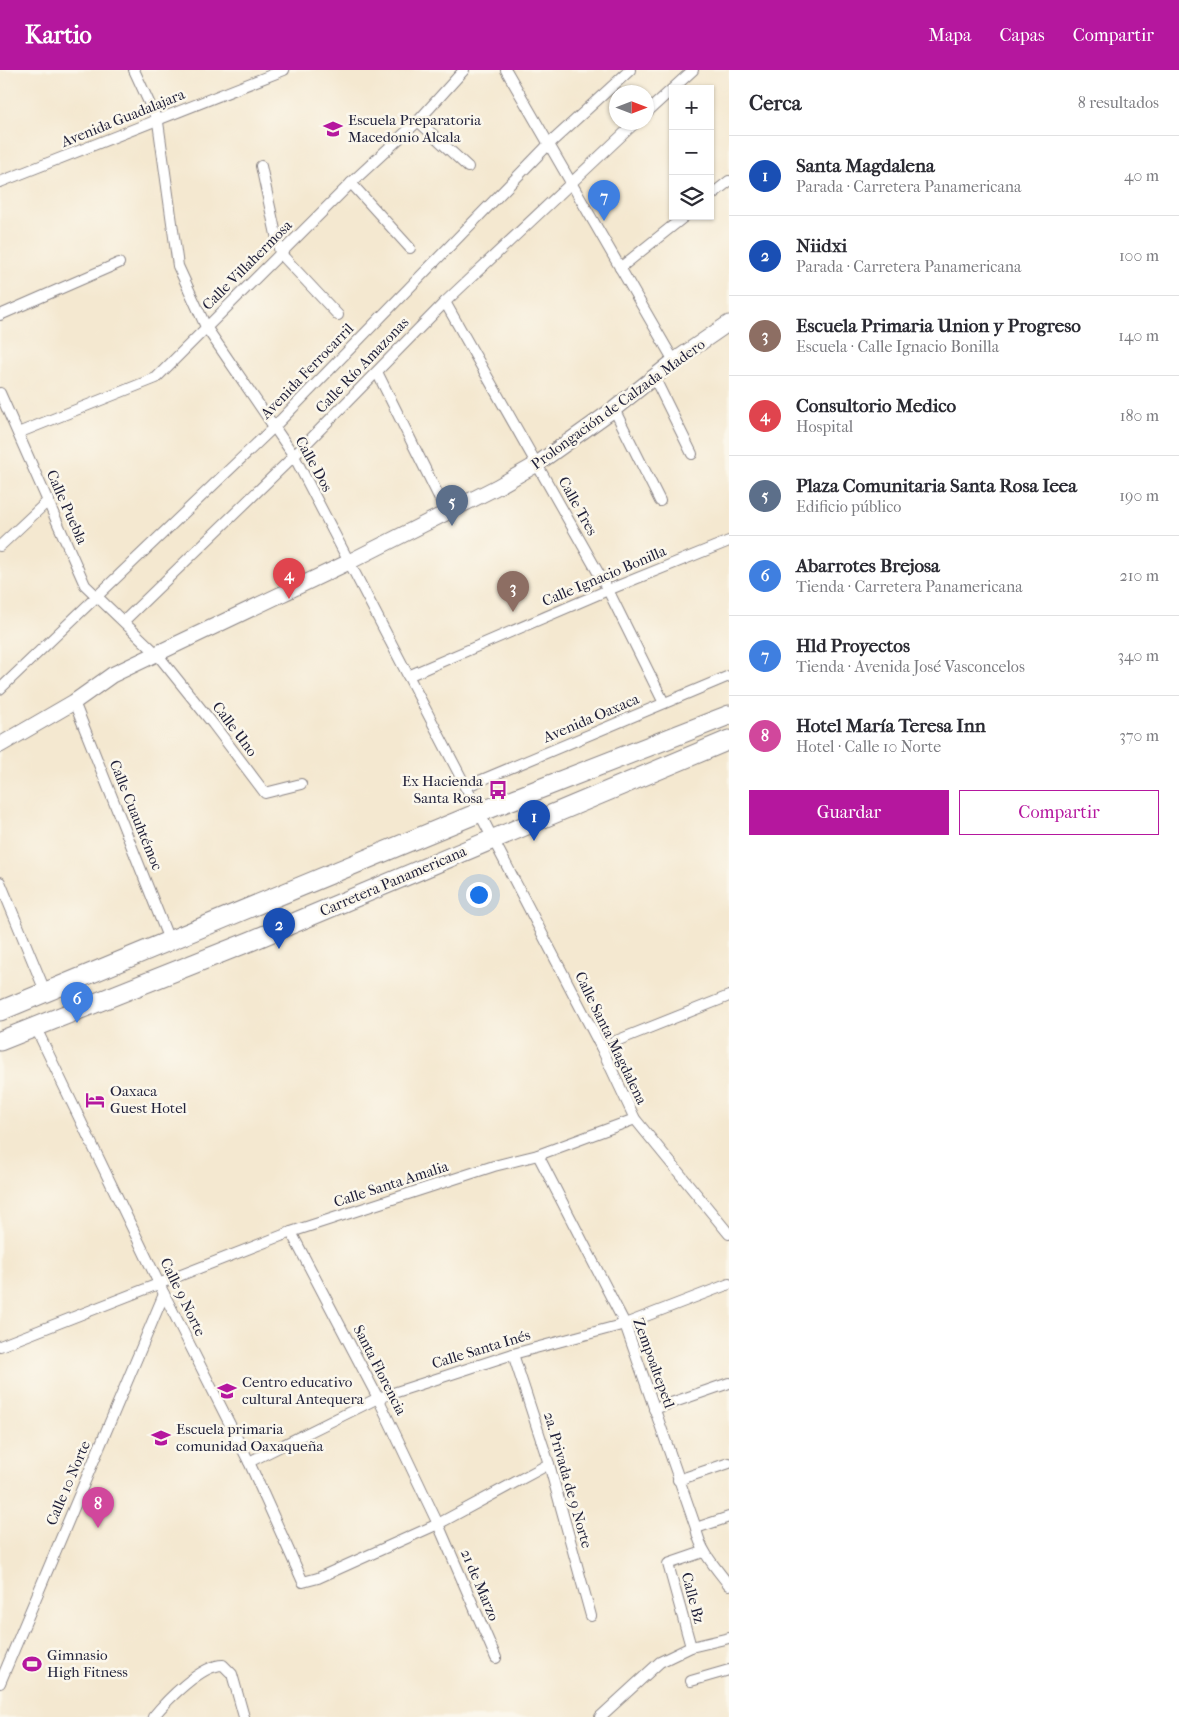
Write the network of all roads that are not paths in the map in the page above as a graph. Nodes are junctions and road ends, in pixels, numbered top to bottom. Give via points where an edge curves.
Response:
1 (134, 70) edge
2 (284, 70) edge
3 (464, 70) edge
4 (506, 70) edge
5 (630, 70) edge
6 (694, 70) edge
7 (654, 106) edge
8 (418, 121) junction
9 (158, 122) junction
10 (627, 130) edge
11 (548, 145) junction
12 (261, 166) dead end
13 (468, 167) dead end
14 (729, 181) edge
15 (0, 182) edge
16 (569, 182) junction
17 (351, 183) junction
18 (714, 193) edge
19 (680, 220) edge
20 (410, 248) dead end
21 (280, 254) junction
22 (119, 263) dead end
23 (620, 268) junction
24 (445, 302) junction
25 (0, 315) edge
26 (338, 315) dead end
27 (729, 324) edge
28 (206, 327) junction
29 (674, 361) junction
30 (378, 372) junction
31 (654, 377) junction
32 (0, 392) edge
33 (614, 409) junction
34 (275, 426) junction
35 (18, 433) junction
36 (692, 454) dead end
37 (294, 456) junction
38 (537, 464) junction
39 (49, 500) junction
40 (660, 501) dead end
41 (447, 512) junction
42 (729, 541) edge
43 (0, 546) edge
44 (349, 562) junction
45 (608, 590) junction
46 (97, 596) junction
47 (124, 621) junction
48 (156, 654) junction
49 (408, 676) junction
50 (729, 676) edge
51 (0, 689) edge
52 (74, 702) junction
53 (664, 703) junction
54 (729, 715) edge
55 (729, 740) edge
56 (0, 745) edge
57 (301, 784) dead end
58 (465, 787) junction
59 (478, 813) junction
60 (492, 839) junction
61 (0, 882) edge
62 (169, 940) junction
63 (46, 991) junction
64 (729, 996) edge
65 (0, 1011) edge
66 (35, 1026) junction
67 (0, 1041) edge
68 (601, 1047) junction
69 (634, 1119) junction
70 (538, 1155) junction
71 (291, 1232) junction
72 (729, 1234) edge
73 (159, 1283) junction
74 (729, 1284) edge
75 (164, 1294) junction
76 (625, 1324) junction
77 (0, 1346) edge
78 (513, 1354) junction
79 (729, 1383) edge
80 (378, 1398) junction
81 (654, 1408) junction
82 (249, 1462) junction
83 (729, 1463) edge
84 (549, 1464) junction
85 (678, 1480) junction
86 (729, 1517) edge
87 (438, 1524) junction
88 (696, 1528) junction
89 (703, 1552) junction
90 (729, 1585) edge
91 (591, 1616) dead end
92 (729, 1638) edge
93 (691, 1647) junction
94 (496, 1658) dead end
95 (729, 1670) edge
96 (691, 1681) dead end
97 (0, 1683) edge
98 (153, 1717) edge
99 (244, 1717) edge
100 (600, 1717) edge

1 - 9 street, Calle Dos
2 - 9 street, Avenida Guadalajara
3 - 8 street, Calle Villahermosa
4 - 11 street
5 - 11 street, Avenida Ferrocarril
6 - 7 street
8 - 13 street
8 - 17 street, Calle Villahermosa
9 - 15 street, Avenida Guadalajara
9 - 28 street, Calle Dos via 178,266
10 - 16 street, Calle Río Amazonas
11 - 16 street
11 - 34 street, Avenida Ferrocarril
12 - 21 street
14 - 18 street
16 - 23 street
16 - 24 street, Calle Río Amazonas
17 - 20 street
17 - 21 street, Calle Villahermosa
19 - 23 street
21 - 26 street
21 - 28 street, Calle Villahermosa
22 - 25 street
23 - 29 street
24 - 30 street, Calle Río Amazonas
24 - 38 street, Calle Tres
27 - 29 street, Prolongación de Calzada Madero
28 - 34 street, Calle Dos
28 - 35 street, Calle Villahermosa via 156,378
29 - 31 street, Prolongación de Calzada Madero
30 - 37 street, Calle Río Amazonas
30 - 41 street
31 - 33 street, Prolongación de Calzada Madero
31 - 36 street
32 - 35 street, Calle Puebla
33 - 38 street, Prolongación de Calzada Madero
33 - 40 street
34 - 37 street, Calle Dos
34 - 46 street, Avenida Ferrocarril
35 - 39 street, Calle Puebla
37 - 44 street, Calle Dos
37 - 47 street, Calle Río Amazonas
38 - 41 street, Prolongación de Calzada Madero
38 - 45 street, Calle Tres
39 - 43 street
39 - 46 street, Calle Puebla via 85,585
41 - 44 street, Prolongación de Calzada Madero
42 - 45 street, Calle Ignacio Bonilla
44 - 48 street, Prolongación de Calzada Madero
44 - 49 street, Calle Dos
45 - 49 street, Calle Ignacio Bonilla
45 - 53 street, Calle Tres
46 - 47 street, Calle Puebla
46 - 51 street, Avenida Ferrocarril
47 - 48 street
48 - 52 street, Prolongación de Calzada Madero via 112,676
48 - 57 street, Calle Uno via 265,794
49 - 58 street, Calle Dos
50 - 53 street, Avenida Oaxaca
52 - 56 street, Prolongación de Calzada Madero
52 - 62 street, Calle Cuauhtémoc
53 - 58 street, Avenida Oaxaca
54 - 59 highway, Carretera Panamericana
55 - 60 highway, Carretera Panamericana
58 - 59 street, Calle Dos
59 - 60 street, Calle Santa Magdalena
59 - 62 highway, Carretera Panamericana
60 - 66 highway, Carretera Panamericana via 251,941
60 - 68 street, Calle Santa Magdalena
61 - 63 street
62 - 63 highway, Carretera Panamericana
63 - 65 highway, Carretera Panamericana
64 - 68 street
66 - 67 highway, Carretera Panamericana
66 - 73 street, Calle 9 Norte
68 - 69 street, Calle Santa Magdalena
69 - 70 street, Calle Santa Amalia
69 - 72 street, Calle Santa Magdalena
70 - 71 street, Calle Santa Amalia via 494,1166
70 - 76 street, Zempoaltepetl
71 - 73 street, Calle Santa Amalia
71 - 80 street, Santa Florencia
73 - 75 street, Calle 9 Norte
73 - 77 street, Calle Santa Amalia
74 - 76 street, Calle Santa Inés
75 - 82 street, Calle 9 Norte
75 - 97 street, Calle 10 Norte
76 - 78 street, Calle Santa Inés
76 - 81 street, Zempoaltepetl
78 - 80 street, Calle Santa Inés
78 - 84 street, 2a. Privada de 9 Norte
79 - 81 street
80 - 82 street, Calle Santa Inés
80 - 87 street, Santa Florencia
81 - 85 street, Zempoaltepetl
82 - 87 street, Calle 9 Norte via 303,1582
83 - 85 street
84 - 87 street
84 - 91 street, 2a. Privada de 9 Norte
85 - 88 street, Zempoaltepetl
86 - 88 street
87 - 94 street, 21 de Marzo
88 - 89 street, Zempoaltepetl
89 - 90 street, Zempoaltepetl
89 - 93 street, Calle Bz via 668,1564
92 - 93 street
93 - 100 street via 660,1662
95 - 96 street
98 - 99 street via 167,1700 212,1665 223,1665 232,1674

